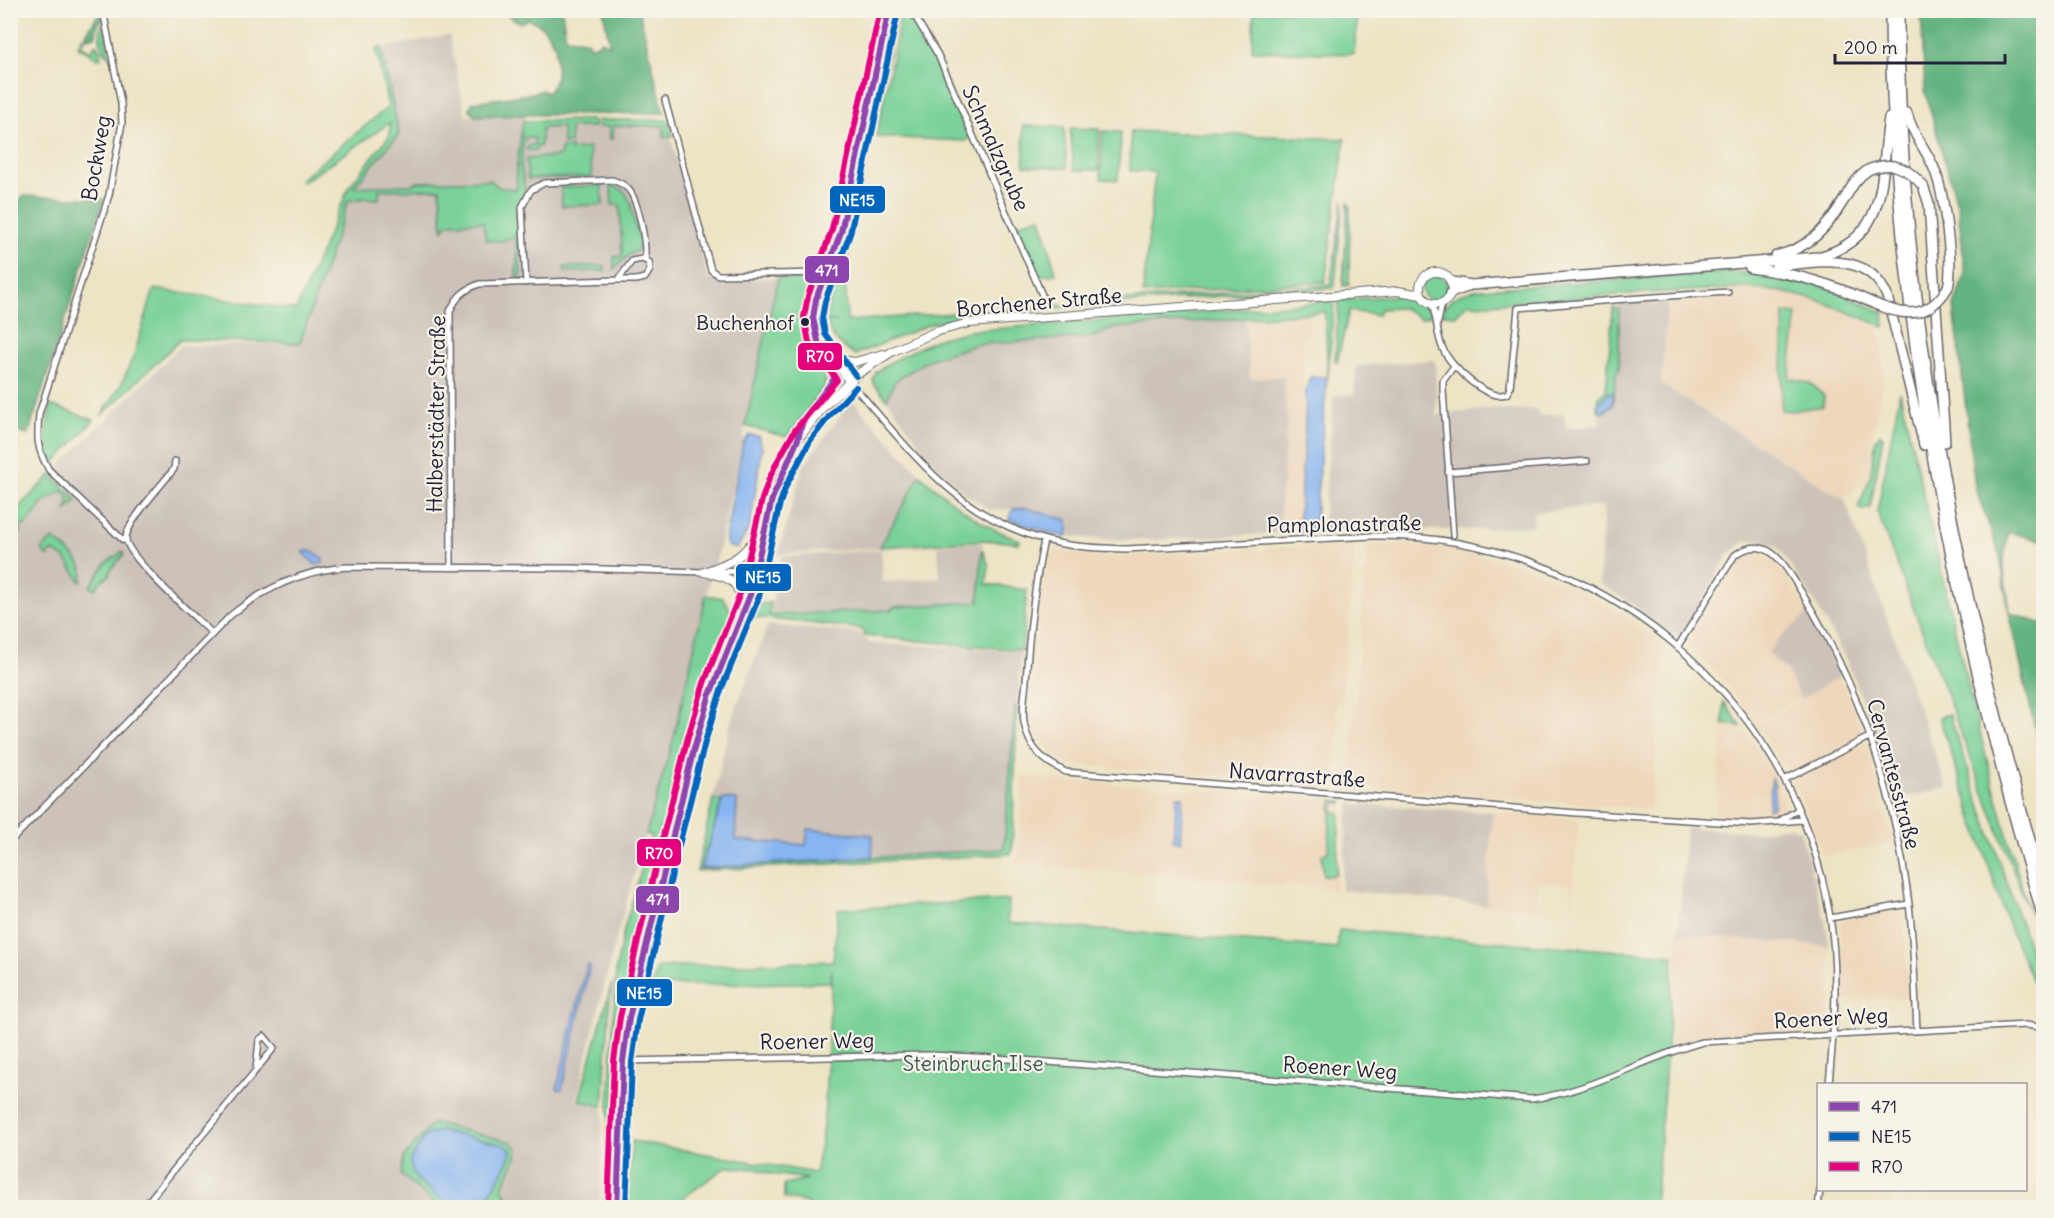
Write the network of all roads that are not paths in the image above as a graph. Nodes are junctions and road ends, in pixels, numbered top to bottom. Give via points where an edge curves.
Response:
1 (889, 10) edge
2 (911, 10) edge
3 (1890, 10) edge
4 (1899, 10) edge
5 (104, 11) edge
6 (1901, 91) junction
7 (1892, 98) junction
8 (665, 100) dead end
9 (645, 259) junction
10 (1746, 265) junction
11 (827, 273) junction
12 (618, 280) junction
13 (1450, 282) junction
14 (526, 283) junction
15 (1420, 284) junction
16 (1472, 285) junction
17 (1398, 291) junction
18 (1728, 292) dead end
19 (1451, 293) junction
20 (1421, 295) junction
21 (1045, 302) dead end
22 (1431, 303) junction
23 (1442, 303) junction
24 (1438, 324) junction
25 (817, 338) junction
26 (893, 351) junction
27 (834, 359) junction
28 (1454, 366) junction
29 (849, 381) junction
30 (798, 439) junction
31 (175, 461) dead end
32 (1587, 461) dead end
33 (1933, 462) junction
34 (1448, 472) junction
35 (1946, 483) junction
36 (766, 525) junction
37 (1453, 535) dead end
38 (126, 540) junction
39 (1044, 540) junction
40 (451, 568) junction
41 (756, 571) junction
42 (704, 572) junction
43 (745, 608) junction
44 (212, 633) junction
45 (1678, 646) junction
46 (1871, 736) junction
47 (1784, 780) junction
48 (1797, 810) junction
49 (1802, 820) junction
50 (1778, 822) junction
51 (10, 842) edge
52 (2043, 888) edge
53 (1909, 904) junction
54 (1830, 918) junction
55 (2043, 921) edge
56 (2043, 1028) edge
57 (1917, 1031) junction
58 (1833, 1034) junction
59 (623, 1061) junction
60 (256, 1070) junction
61 (1829, 1083) edge
62 (1820, 1191) edge
63 (142, 1208) edge
64 (617, 1208) edge
65 (1818, 1208) edge

1 - 11 main road via 841,232
2 - 21 street, Schmalzgrube via 938,55
3 - 7 highway
4 - 6 highway
5 - 38 street, Bockweg via 122,123 108,195 39,414 36,441 49,470
6 - 10 highway, bridge via 1911,128 1935,170 1939,185 1951,263 1948,287 1938,302 1923,311 1902,313 1822,282
6 - 35 highway via 1918,302
7 - 10 highway via 1878,205 1865,229 1832,253
7 - 33 highway via 1909,302
8 - 11 street via 711,270 718,275
9 - 12 street via 632,261
9 - 12 street, Halberstädter Straße via 650,266 647,276
9 - 14 street via 634,200 623,184 612,180 544,183 531,190 522,207
10 - 16 highway via 1670,274
10 - 33 highway via 1837,262 1862,267 1876,276 1887,296 1923,442
10 - 35 highway, bridge via 1809,242 1829,223 1854,183 1868,170 1893,166 1913,175 1923,186 1929,204
11 - 25 main road via 813,318
12 - 14 street, Halberstädter Straße
13 - 15 main road via 1444,274 1434,272 1425,275
13 - 16 highway
13 - 19 main road
14 - 40 street, Halberstädter Straße via 480,284 458,296 450,311
15 - 17 main road, Borchener Straße
15 - 20 main road
16 - 19 highway
17 - 20 main road, Borchener Straße
17 - 26 main road, Borchener Straße via 969,324 935,332
18 - 28 street via 1518,308 1510,387 1505,395 1491,394
19 - 23 main road
20 - 22 main road
22 - 23 main road
22 - 24 street
23 - 24 street
24 - 28 street via 1440,342
25 - 27 main road
25 - 30 main road via 832,365 834,379 803,420
26 - 27 main road via 855,362
26 - 29 main road, Borchener Straße
27 - 29 main road
28 - 34 street via 1443,381
29 - 30 main road, Borchener Straße
29 - 39 street, Pamplonastraße via 934,477 958,497 998,522
30 - 36 main road, Borchener Straße via 772,500
31 - 38 street via 174,470 130,525
32 - 34 street
33 - 55 highway via 1984,705
34 - 37 street
35 - 52 highway via 1989,685
36 - 41 main road, Borchener Straße
36 - 42 main road via 736,560
38 - 44 street via 140,563
39 - 45 street, Pamplonastraße via 1126,549 1379,536 1459,542 1516,556 1584,584 1623,606
39 - 50 street, Navarrastraße via 1033,597 1023,718 1030,742 1040,756 1066,772 1566,812 1751,824
40 - 42 street
40 - 44 street via 348,567 311,572 259,594
41 - 42 street
41 - 43 main road, Borchener Straße
42 - 43 main road via 728,577 737,585
43 - 59 main road, Borchener Straße via 709,697 693,752 629,1018
44 - 51 street
45 - 46 street, Cervantesstraße via 1732,558 1749,549 1770,550 1783,562 1828,637
45 - 47 street, Pamplonastraße via 1734,705
46 - 47 street
46 - 53 street, Cervantesstraße via 1895,827
47 - 48 street, Pamplonastraße
48 - 49 street, Pamplonastraße
48 - 50 street, Navarrastraße
49 - 50 street, Navarrastraße
49 - 54 street, Pamplonastraße via 1818,863
53 - 54 street
53 - 57 street, Cervantesstraße
54 - 58 street, Pamplonastraße
56 - 57 street, Roener Weg via 2026,1025
57 - 58 street, Roener Weg
58 - 59 street, Roener Weg via 1703,1042 1573,1091 1531,1100 940,1055
58 - 61 street, Pamplonastraße
59 - 64 main road, Borchener Straße
60 - 60 street via 274,1048 264,1036 259,1040
60 - 63 street
62 - 65 street

